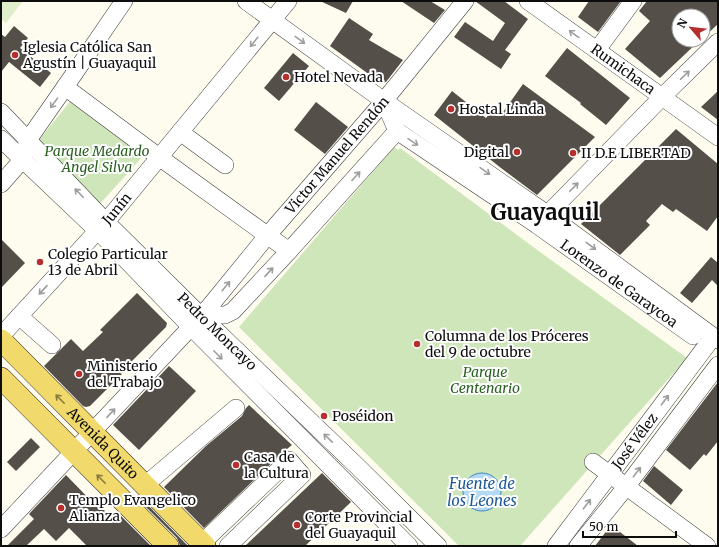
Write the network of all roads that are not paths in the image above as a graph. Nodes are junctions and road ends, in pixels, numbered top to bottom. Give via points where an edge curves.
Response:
1 (124, 1) edge
2 (246, 1) edge
3 (288, 1) edge
4 (464, 1) edge
5 (528, 1) edge
6 (633, 1) edge
7 (272, 20) junction
8 (718, 42) edge
9 (597, 50) junction
10 (65, 87) junction
11 (662, 97) junction
12 (384, 101) junction
13 (1, 112) edge
14 (397, 131) junction
15 (180, 132) junction
16 (718, 137) edge
17 (1, 139) edge
18 (28, 140) junction
19 (159, 157) junction
20 (23, 159) junction
21 (225, 165) dead end
22 (1, 184) edge
23 (542, 220) junction
24 (102, 226) junction
25 (267, 236) junction
26 (289, 251) junction
27 (19, 316) junction
28 (200, 317) junction
29 (1, 336) edge
30 (715, 338) edge
31 (1, 340) edge
32 (52, 345) dead end
33 (718, 365) edge
34 (1, 378) edge
35 (236, 408) dead end
36 (92, 432) junction
37 (74, 451) junction
38 (593, 462) dead end
39 (610, 474) junction
40 (145, 485) junction
41 (626, 487) junction
42 (1, 528) edge
43 (204, 544) edge
44 (168, 546) edge
45 (228, 546) edge
46 (409, 546) edge
47 (438, 546) edge
48 (556, 546) edge
49 (578, 546) edge
50 (707, 546) edge

1 - 10 street
2 - 7 street, Lorenzo de Garaycoa
3 - 7 street, Junín
4 - 12 street, Victor Manuel Rendón
9 -> 5 street, Rumichaca
6 - 9 street
7 -> 12 street, Lorenzo de Garaycoa
7 -> 15 street, Junín
11 -> 8 street
9 - 11 street, Rumichaca
10 -> 18 street
10 - 19 street
11 - 16 street, Rumichaca
23 -> 11 street
12 - 14 street
12 -> 23 street, Lorenzo de Garaycoa
12 - 25 street, Victor Manuel Rendón
13 - 18 street, Pedro Moncayo
14 -> 23 street, Lorenzo de Garaycoa
26 -> 14 street, Victor Manuel Rendón
15 - 19 street, Junín
15 - 21 street
17 - 20 street, Pedro Moncayo
18 - 20 street
24 -> 18 street, Pedro Moncayo
19 - 24 street, Junín
19 - 25 street
20 - 22 street
20 - 24 street, Pedro Moncayo
23 -> 30 street, Lorenzo de Garaycoa via 694,336
24 -> 27 street, Junín
24 - 28 street, Pedro Moncayo
25 - 26 street
28 -> 25 street, Victor Manuel Rendón
28 -> 26 street, Victor Manuel Rendón via 225,315 233,311
27 - 29 street, Junín
27 - 32 street
36 -> 28 street, Victor Manuel Rendón
28 -> 46 street, Pedro Moncayo
47 -> 28 street, Pedro Moncayo
39 -> 30 street, José Vélez
36 -> 31 main road, Avenida Quito
41 -> 33 street, José Vélez
34 - 37 main road, Avenida Quito
35 - 40 street
36 - 37 street, Victor Manuel Rendón
36 - 40 main road, Avenida Quito
37 - 42 street, Victor Manuel Rendón
44 -> 37 main road, Avenida Quito
38 - 39 street
39 - 41 street
48 -> 39 street, José Vélez
40 - 43 main road, Avenida Quito
41 - 49 street, José Vélez
41 - 50 street
43 - 45 street via 289,460 302,475

